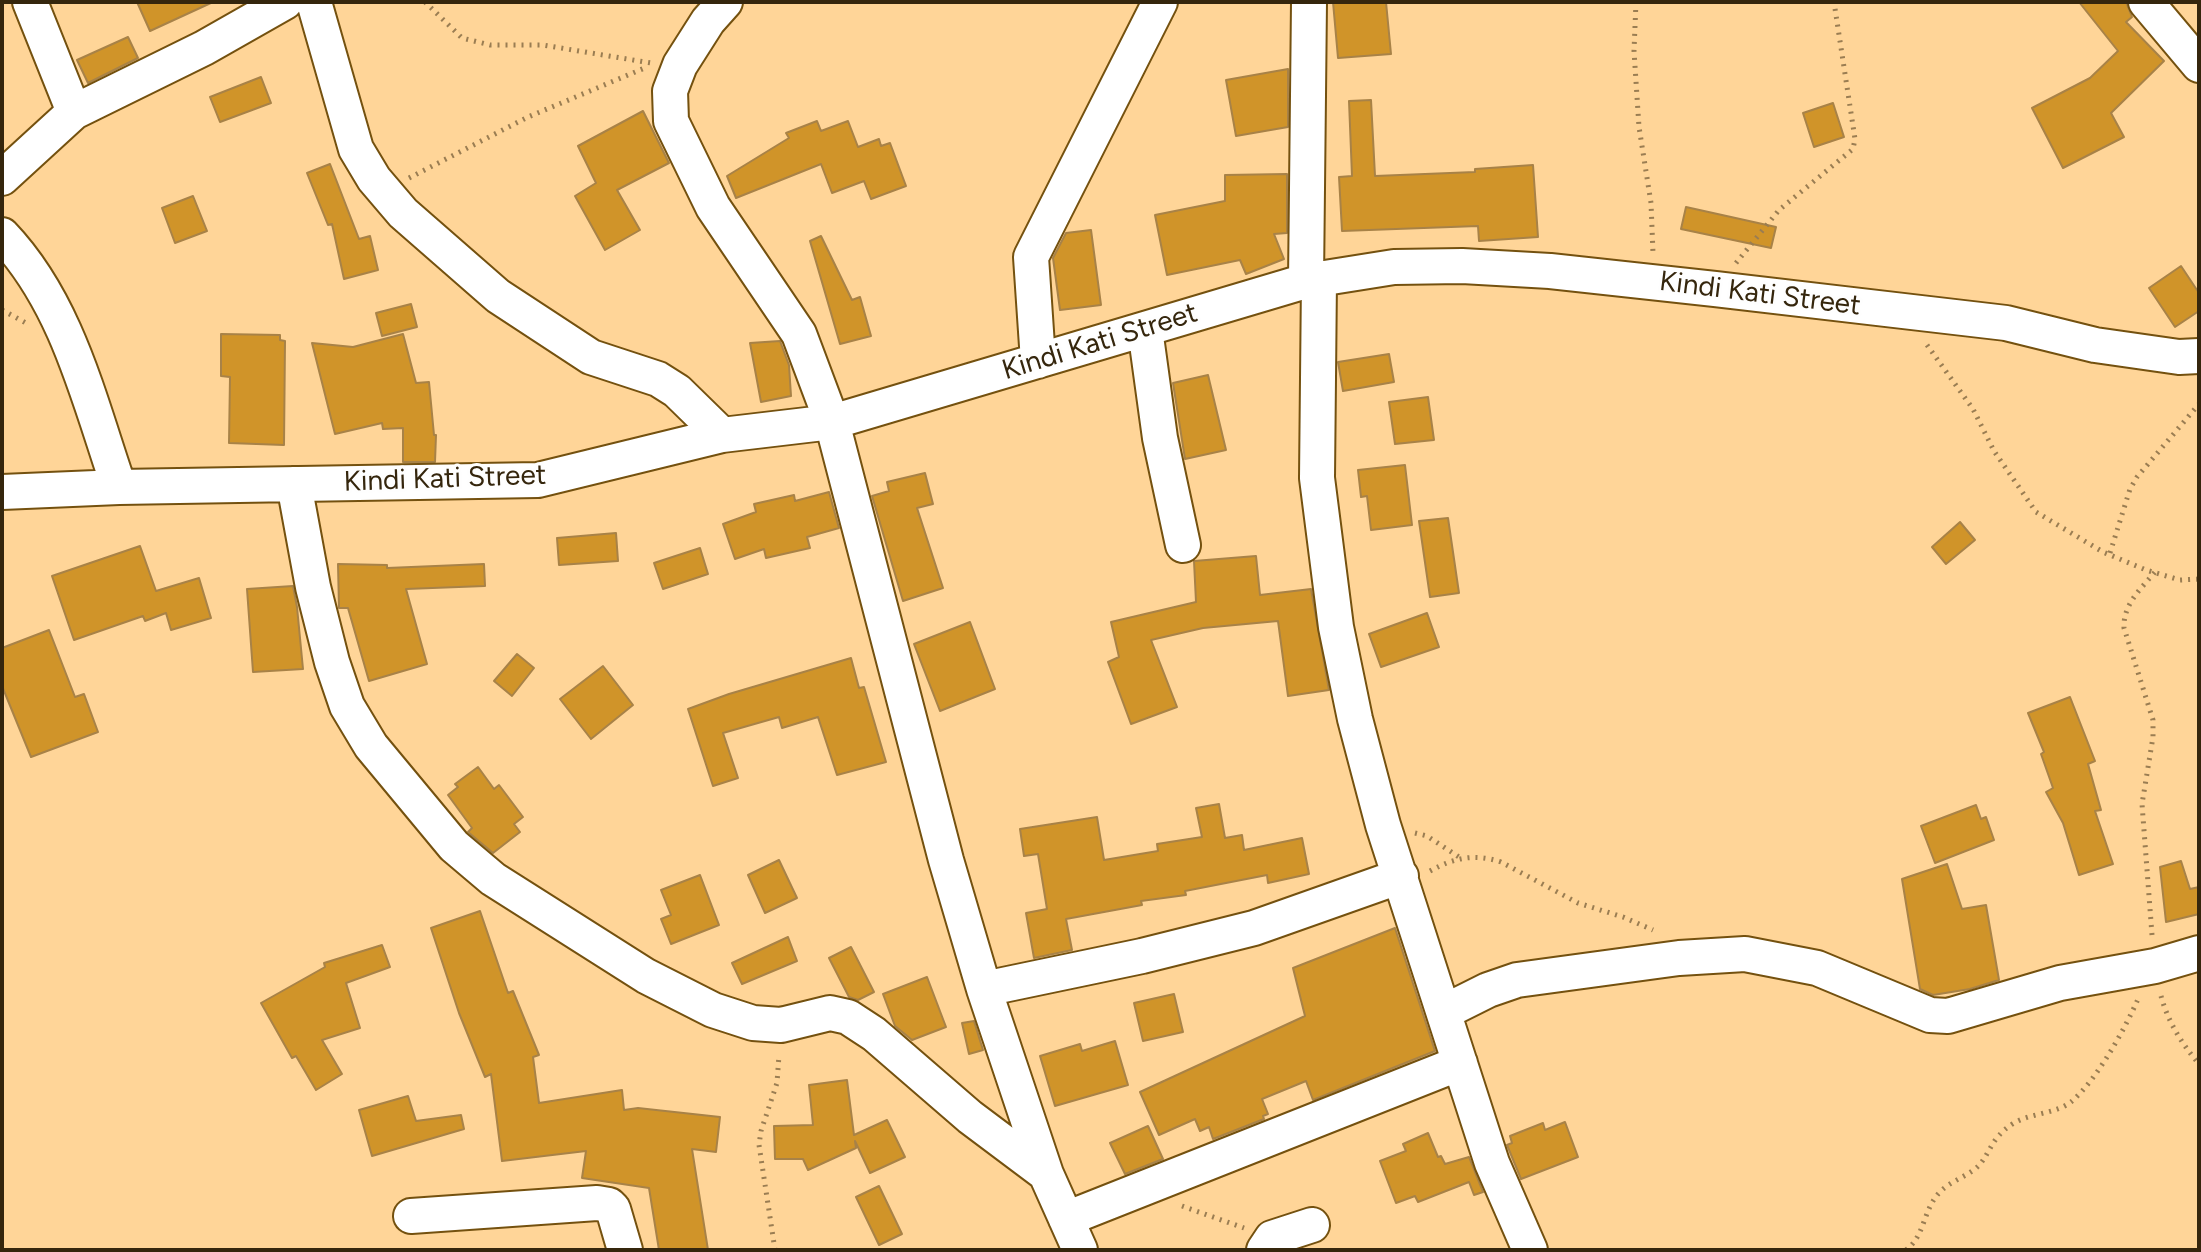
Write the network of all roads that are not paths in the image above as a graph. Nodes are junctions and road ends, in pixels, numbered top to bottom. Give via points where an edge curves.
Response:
1 (30, 2) edge
2 (285, 2) edge
3 (314, 2) edge
4 (1160, 2) edge
5 (1309, 2) edge
6 (2146, 2) edge
7 (708, 8) edge
8 (2199, 65) edge
9 (74, 112) junction
10 (2, 178) edge
11 (2, 235) edge
12 (1312, 280) junction
13 (1145, 329) junction
14 (2199, 356) edge
15 (1038, 361) junction
16 (832, 422) junction
17 (722, 435) junction
18 (294, 484) junction
19 (119, 487) junction
20 (2, 492) edge
21 (1183, 545) dead end
22 (1402, 880) junction
23 (2199, 953) edge
24 (984, 989) junction
25 (1444, 1012) junction
26 (1460, 1063) junction
27 (1046, 1174) junction
28 (411, 1216) dead end
29 (1066, 1219) junction
30 (1312, 1225) dead end
31 (1268, 1244) edge
32 (625, 1250) edge
33 (1080, 1250) edge
34 (1530, 1250) edge

1 - 9 street
2 - 9 street
3 - 17 street via 356,149 403,213 498,296 591,357 658,379
4 - 15 street via 1031,257
5 - 12 street
6 - 8 street
7 - 16 street via 670,91 671,121 713,207 799,334
9 - 10 street
11 - 19 street via 51,301
12 - 13 street, Kindi Kati Street
12 - 14 street, Kindi Kati Street via 1394,267 1550,271 2006,323 2095,345
12 - 22 street via 1317,478 1336,627 1355,719
13 - 15 street, Kindi Kati Street
13 - 21 street via 1160,438
15 - 16 street, Kindi Kati Street
16 - 17 street, Kindi Kati Street
16 - 24 street
17 - 18 street, Kindi Kati Street via 538,480
18 - 19 street, Kindi Kati Street
18 - 27 street via 313,587 347,706 371,746 454,846 493,879 646,976 713,1010 753,1023 781,1025 830,1013 848,1017
19 - 20 street, Kindi Kati Street
22 - 24 street via 1254,928
22 - 25 street
23 - 25 street via 2156,969 2060,983 1948,1016 1930,1015 1817,968 1745,954 1517,980
24 - 27 street
25 - 26 street
26 - 29 street
26 - 34 street via 1492,1163
27 - 29 street
28 - 32 street via 597,1203 613,1209
29 - 33 street
30 - 31 street

